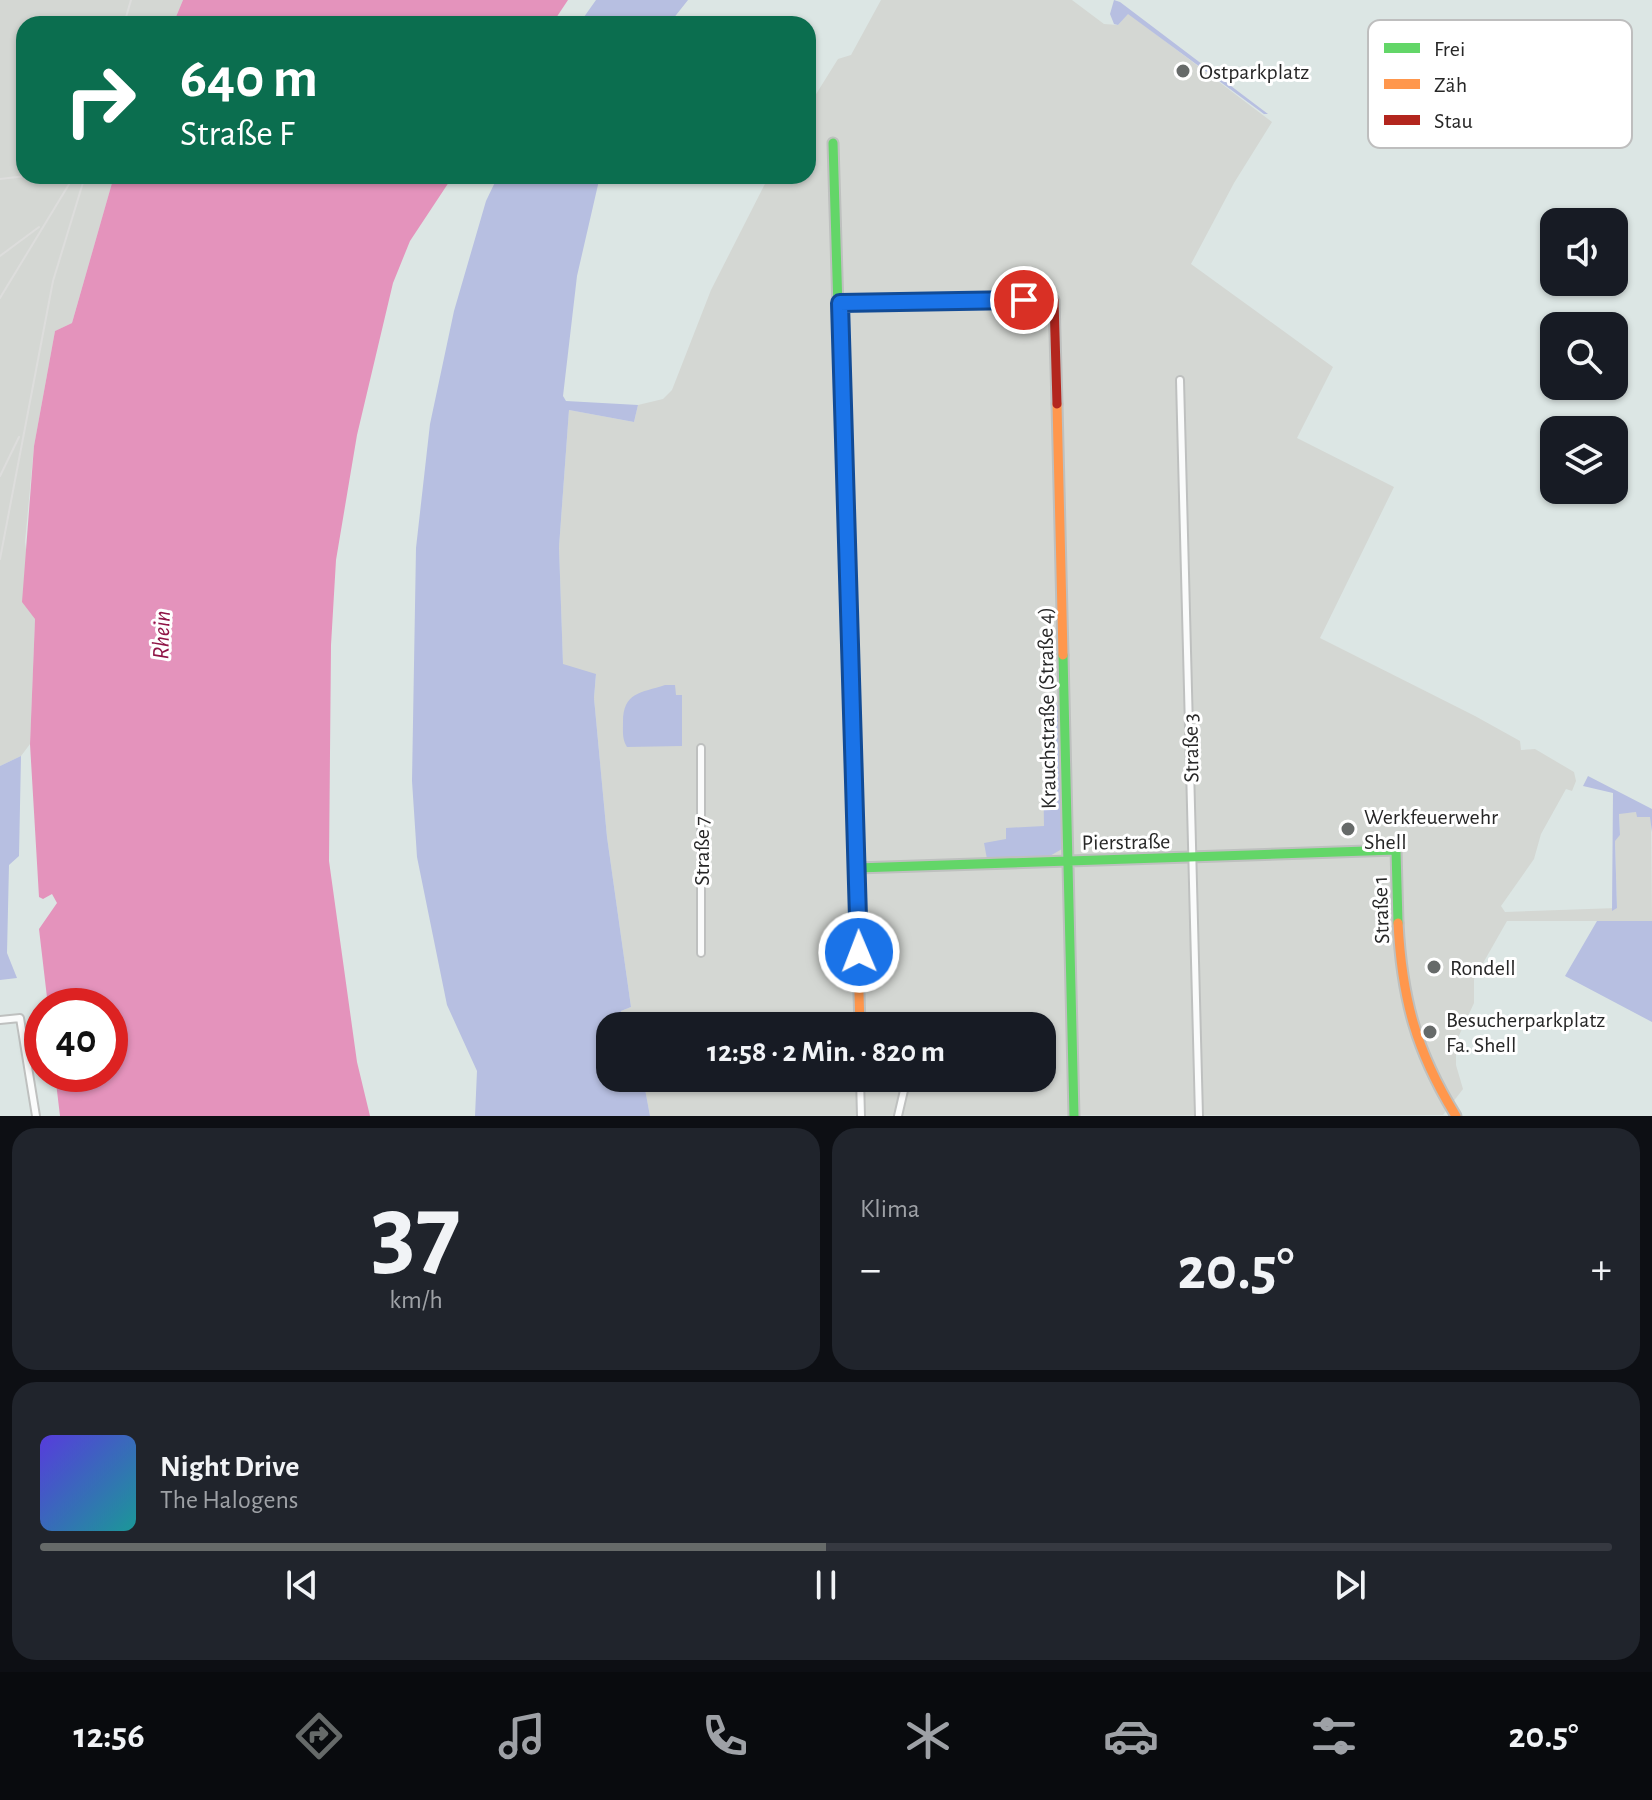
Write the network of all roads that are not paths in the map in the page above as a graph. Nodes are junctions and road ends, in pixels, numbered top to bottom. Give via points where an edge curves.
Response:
1 (833, 143) dead end
2 (840, 303) junction
3 (1180, 380) dead end
4 (701, 748) dead end
5 (1396, 850) joint
6 (1192, 858) junction
7 (1067, 860) junction
8 (857, 868) junction
9 (701, 953) dead end
10 (860, 1012) edge
11 (0, 1020) edge
12 (860, 1092) edge
13 (904, 1092) edge
14 (36, 1116) edge
15 (861, 1116) edge
16 (898, 1116) edge
17 (1074, 1116) edge
18 (1199, 1116) edge
19 (1456, 1116) edge

1 - 2 street
2 - 7 street, Krauchstraße (Straße 4) via 1054,300
2 - 8 street
3 - 6 street, Straße 3
4 - 9 street, Straße 7
5 - 6 street, Pierstraße
5 - 19 street, Straße 1 via 1402,998 1425,1066
6 - 7 street, Pierstraße
6 - 18 street, Straße 3
7 - 8 street, Pierstraße
7 - 17 street, Krauchstraße (Straße 4)
8 - 10 street
11 - 14 street via 20,1018
12 - 15 street
13 - 16 street

